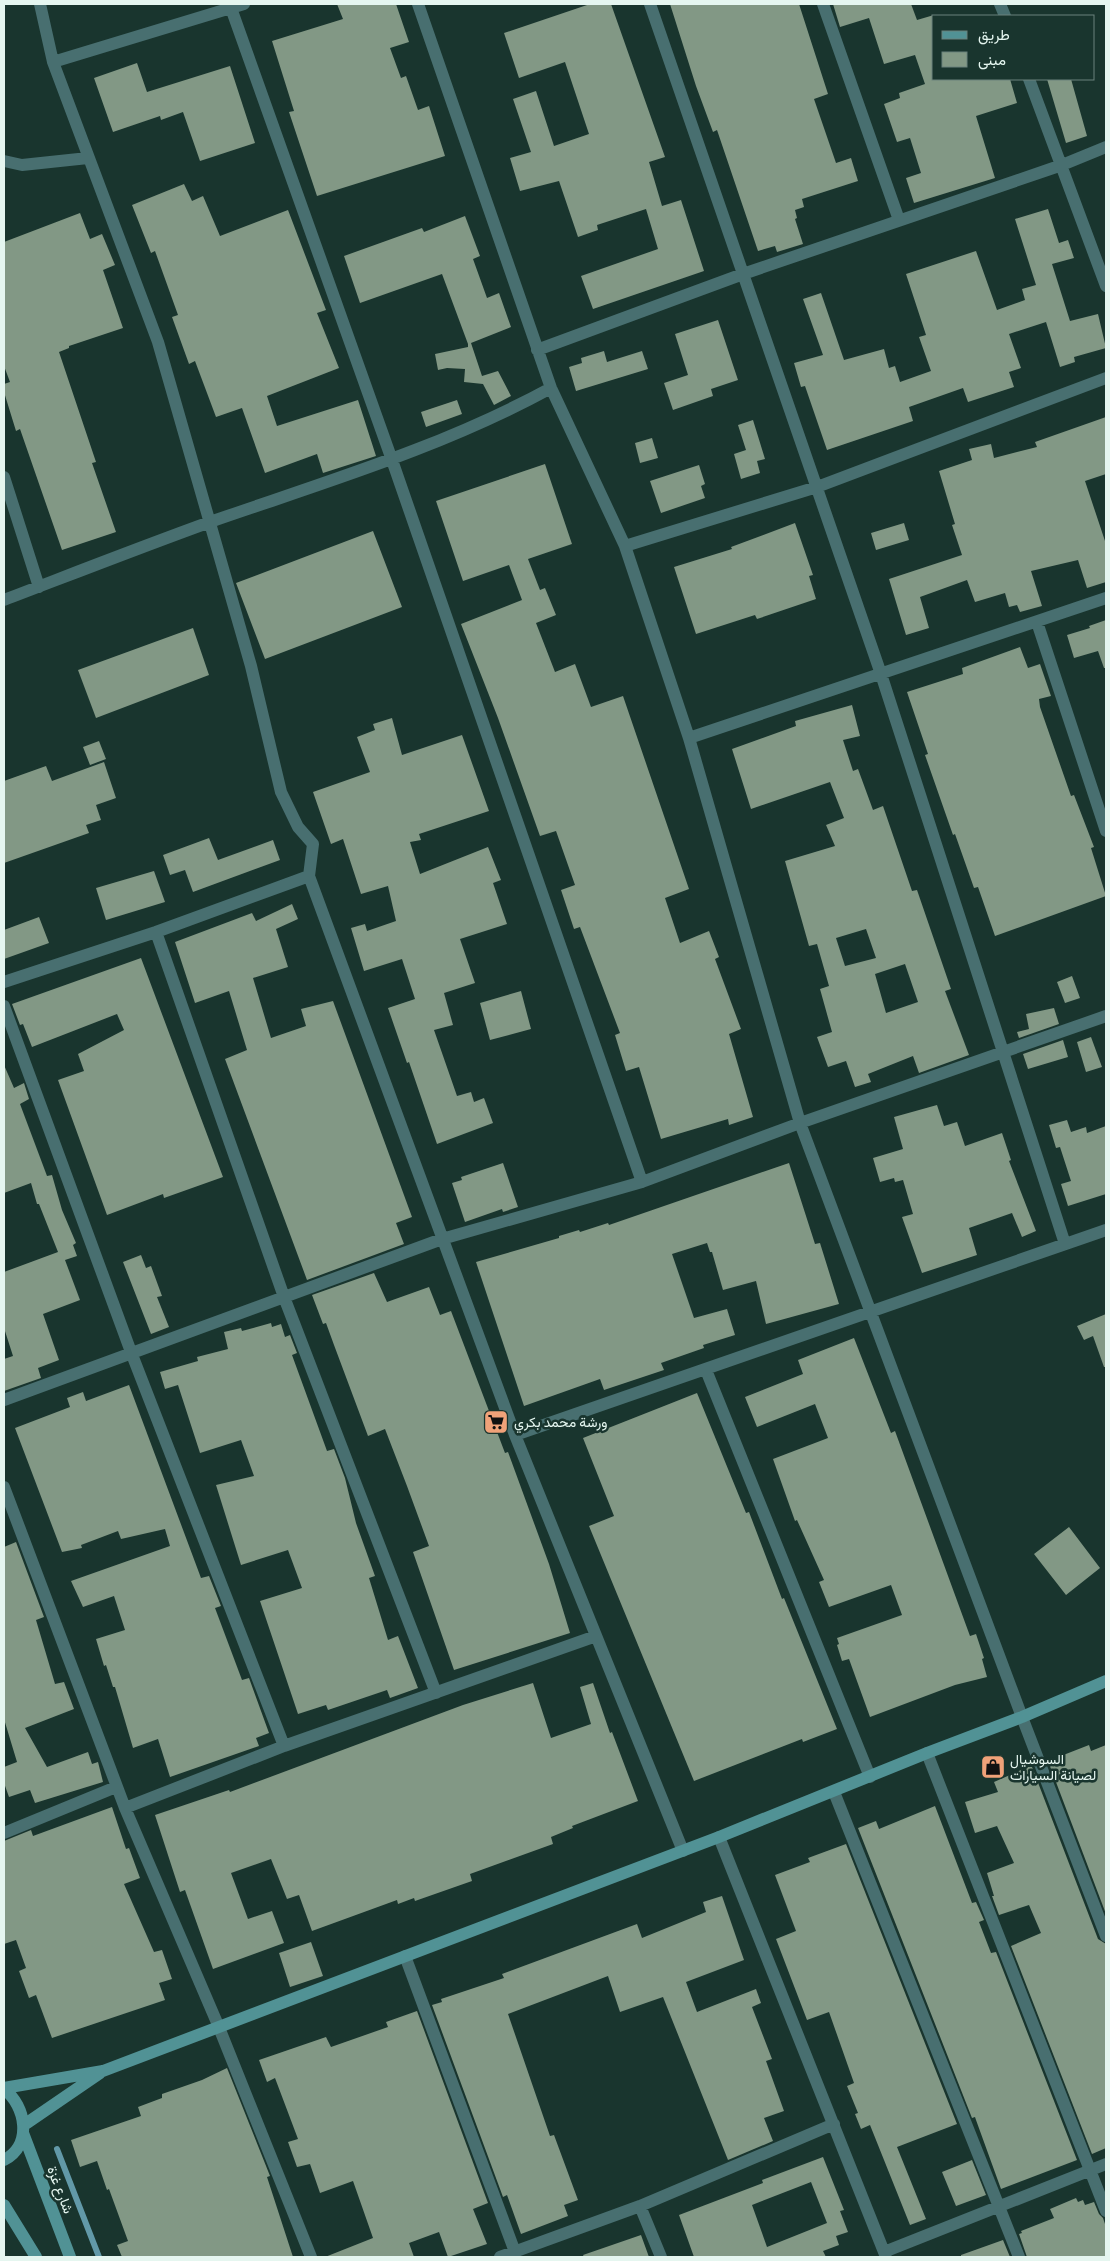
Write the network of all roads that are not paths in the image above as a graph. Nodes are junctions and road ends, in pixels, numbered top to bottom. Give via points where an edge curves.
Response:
1 (40, 4) edge
2 (244, 4) edge
3 (418, 4) edge
4 (650, 4) edge
5 (824, 4) edge
6 (229, 6) edge
7 (53, 62) junction
8 (1029, 80) edge
9 (1106, 147) edge
10 (88, 158) junction
11 (4, 161) edge
12 (1062, 165) junction
13 (899, 220) junction
14 (743, 274) junction
15 (1106, 286) edge
16 (537, 350) junction
17 (1106, 378) edge
18 (551, 388) junction
19 (392, 460) junction
20 (4, 477) edge
21 (817, 487) junction
22 (208, 523) junction
23 (625, 546) junction
24 (39, 587) junction
25 (1106, 598) edge
26 (4, 600) edge
27 (1037, 622) junction
28 (881, 674) junction
29 (689, 738) junction
30 (1106, 831) edge
31 (309, 876) junction
32 (156, 932) junction
33 (4, 982) edge
34 (4, 1006) edge
35 (1106, 1016) edge
36 (1004, 1052) junction
37 (800, 1124) junction
38 (642, 1182) junction
39 (1106, 1230) edge
40 (442, 1239) junction
41 (1065, 1244) junction
42 (284, 1297) junction
43 (870, 1312) junction
44 (131, 1352) junction
45 (706, 1370) junction
46 (4, 1400) edge
47 (515, 1435) junction
48 (4, 1487) edge
49 (596, 1636) junction
50 (1106, 1681) edge
51 (436, 1693) junction
52 (1022, 1717) junction
53 (284, 1746) junction
54 (926, 1753) junction
55 (870, 1777) junction
56 (116, 1787) junction
57 (834, 1792) junction
58 (125, 1808) junction
59 (4, 1833) edge
60 (719, 1837) junction
61 (683, 1851) junction
62 (1106, 1936) edge
63 (405, 1956) junction
64 (218, 2025) junction
65 (103, 2070) junction
66 (4, 2088) edge
67 (834, 2124) junction
68 (23, 2129) junction
69 (4, 2160) edge
70 (1106, 2164) edge
71 (1091, 2171) junction
72 (4, 2205) edge
73 (640, 2206) junction
74 (1000, 2207) junction
75 (1106, 2211) edge
76 (515, 2252) junction
77 (885, 2255) edge
78 (36, 2257) edge
79 (70, 2257) edge
80 (311, 2257) edge
81 (500, 2257) edge
82 (661, 2257) edge
83 (1019, 2257) edge

1 - 7 street
2 - 6 street
3 - 16 street
4 - 14 street
5 - 13 street
6 - 7 street
6 - 19 street
7 - 10 street
8 - 12 street
9 - 12 street
10 - 11 street via 22,165
10 - 22 street via 158,342
12 - 13 street
12 - 15 street
13 - 14 street
14 - 16 street
14 - 21 street
16 - 18 street
17 - 21 street
18 - 19 street via 510,411
18 - 23 street
19 - 22 street
19 - 38 street
20 - 24 street
21 - 23 street
21 - 28 street
22 - 24 street
22 - 31 street via 251,666 280,792 298,826 313,844
23 - 29 street
24 - 26 street
25 - 27 street
27 - 28 street
27 - 30 street
28 - 29 street
28 - 36 street
29 - 37 street
31 - 32 street
31 - 40 street
32 - 33 street
32 - 42 street
34 - 44 street
35 - 36 street
36 - 37 street
36 - 41 street
37 - 38 street
37 - 43 street
38 - 40 street
39 - 41 street
40 - 42 street
40 - 47 street
41 - 43 street
42 - 44 street via 150,1348
42 - 51 street
43 - 45 street
43 - 52 street
44 - 46 street
44 - 53 street
45 - 47 street
45 - 55 street
47 - 49 street
48 - 56 street
49 - 51 street
49 - 61 street
50 - 52 street
51 - 53 street
52 - 54 street
52 - 62 street
53 - 58 street
54 - 55 street
54 - 71 street
55 - 57 street
56 - 58 street
56 - 59 street
57 - 60 street
57 - 74 street
58 - 64 street
60 - 61 street
60 - 67 street
61 - 63 street
63 - 64 street via 318,1991
63 - 76 street
64 - 65 street
64 - 80 street
65 - 66 street
65 - 68 street
66 - 68 street, شارع غزة via 18,2104
67 - 73 street
67 - 77 street
68 - 69 street via 17,2147
68 - 79 street, شارع غزة
70 - 71 street
71 - 74 street
71 - 75 street
72 - 78 street
73 - 76 street
73 - 82 street
74 - 77 street
74 - 83 street
76 - 81 street

